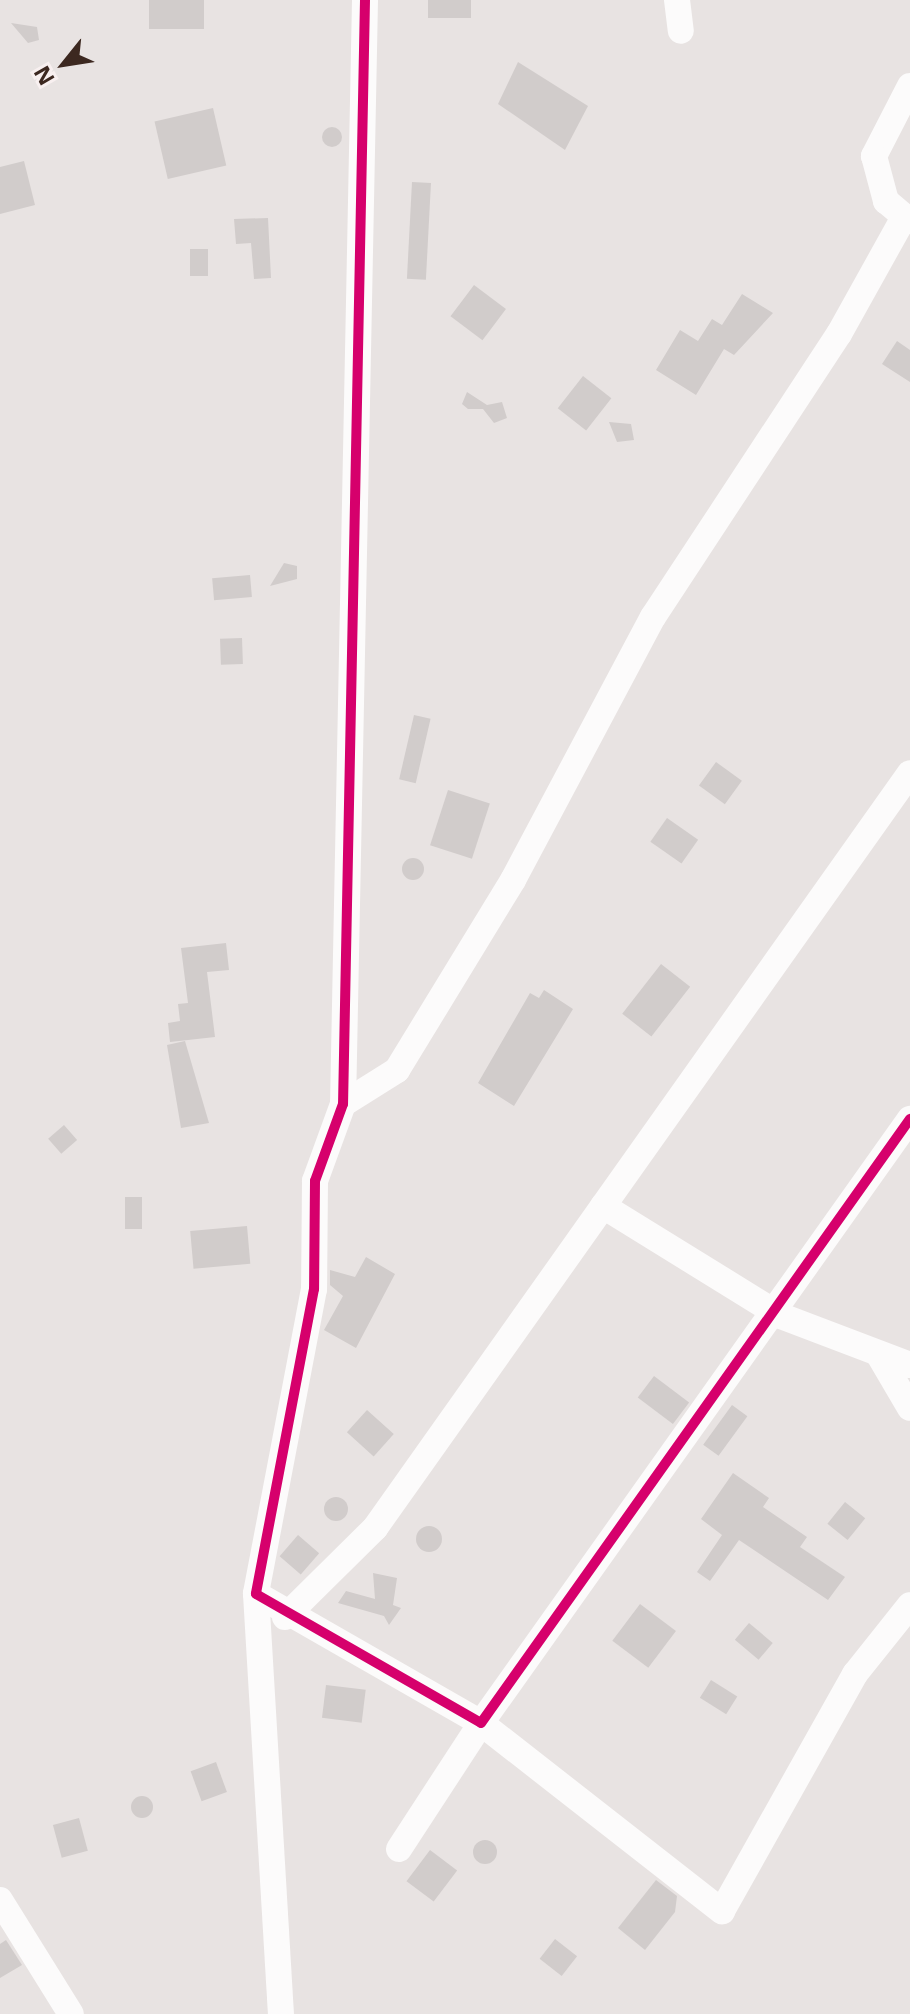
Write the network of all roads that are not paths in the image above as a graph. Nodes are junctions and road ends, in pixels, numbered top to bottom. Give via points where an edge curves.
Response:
1 (365, 0) edge
2 (677, 0) edge
3 (681, 31) dead end
4 (910, 86) edge
5 (907, 220) edge
6 (910, 773) edge
7 (343, 1104) junction
8 (910, 1119) edge
9 (603, 1206) junction
10 (775, 1313) junction
11 (880, 1357) junction
12 (910, 1365) edge
13 (910, 1408) edge
14 (256, 1594) junction
15 (910, 1605) edge
16 (285, 1617) junction
17 (481, 1723) junction
18 (399, 1849) dead end
19 (0, 1900) edge
20 (71, 2014) edge
21 (281, 2014) edge

1 - 7 street
2 - 3 street
4 - 5 street via 874,156 877,182
5 - 7 street via 839,334 653,617 513,880 397,1070
6 - 9 street
7 - 14 street via 315,1181 314,1289
8 - 10 street
9 - 10 street
9 - 16 street via 375,1528
10 - 11 street
10 - 17 street
11 - 12 street
11 - 13 street
14 - 16 street
14 - 21 street
15 - 17 street via 855,1674 722,1911
16 - 17 street
17 - 18 street
19 - 20 street

